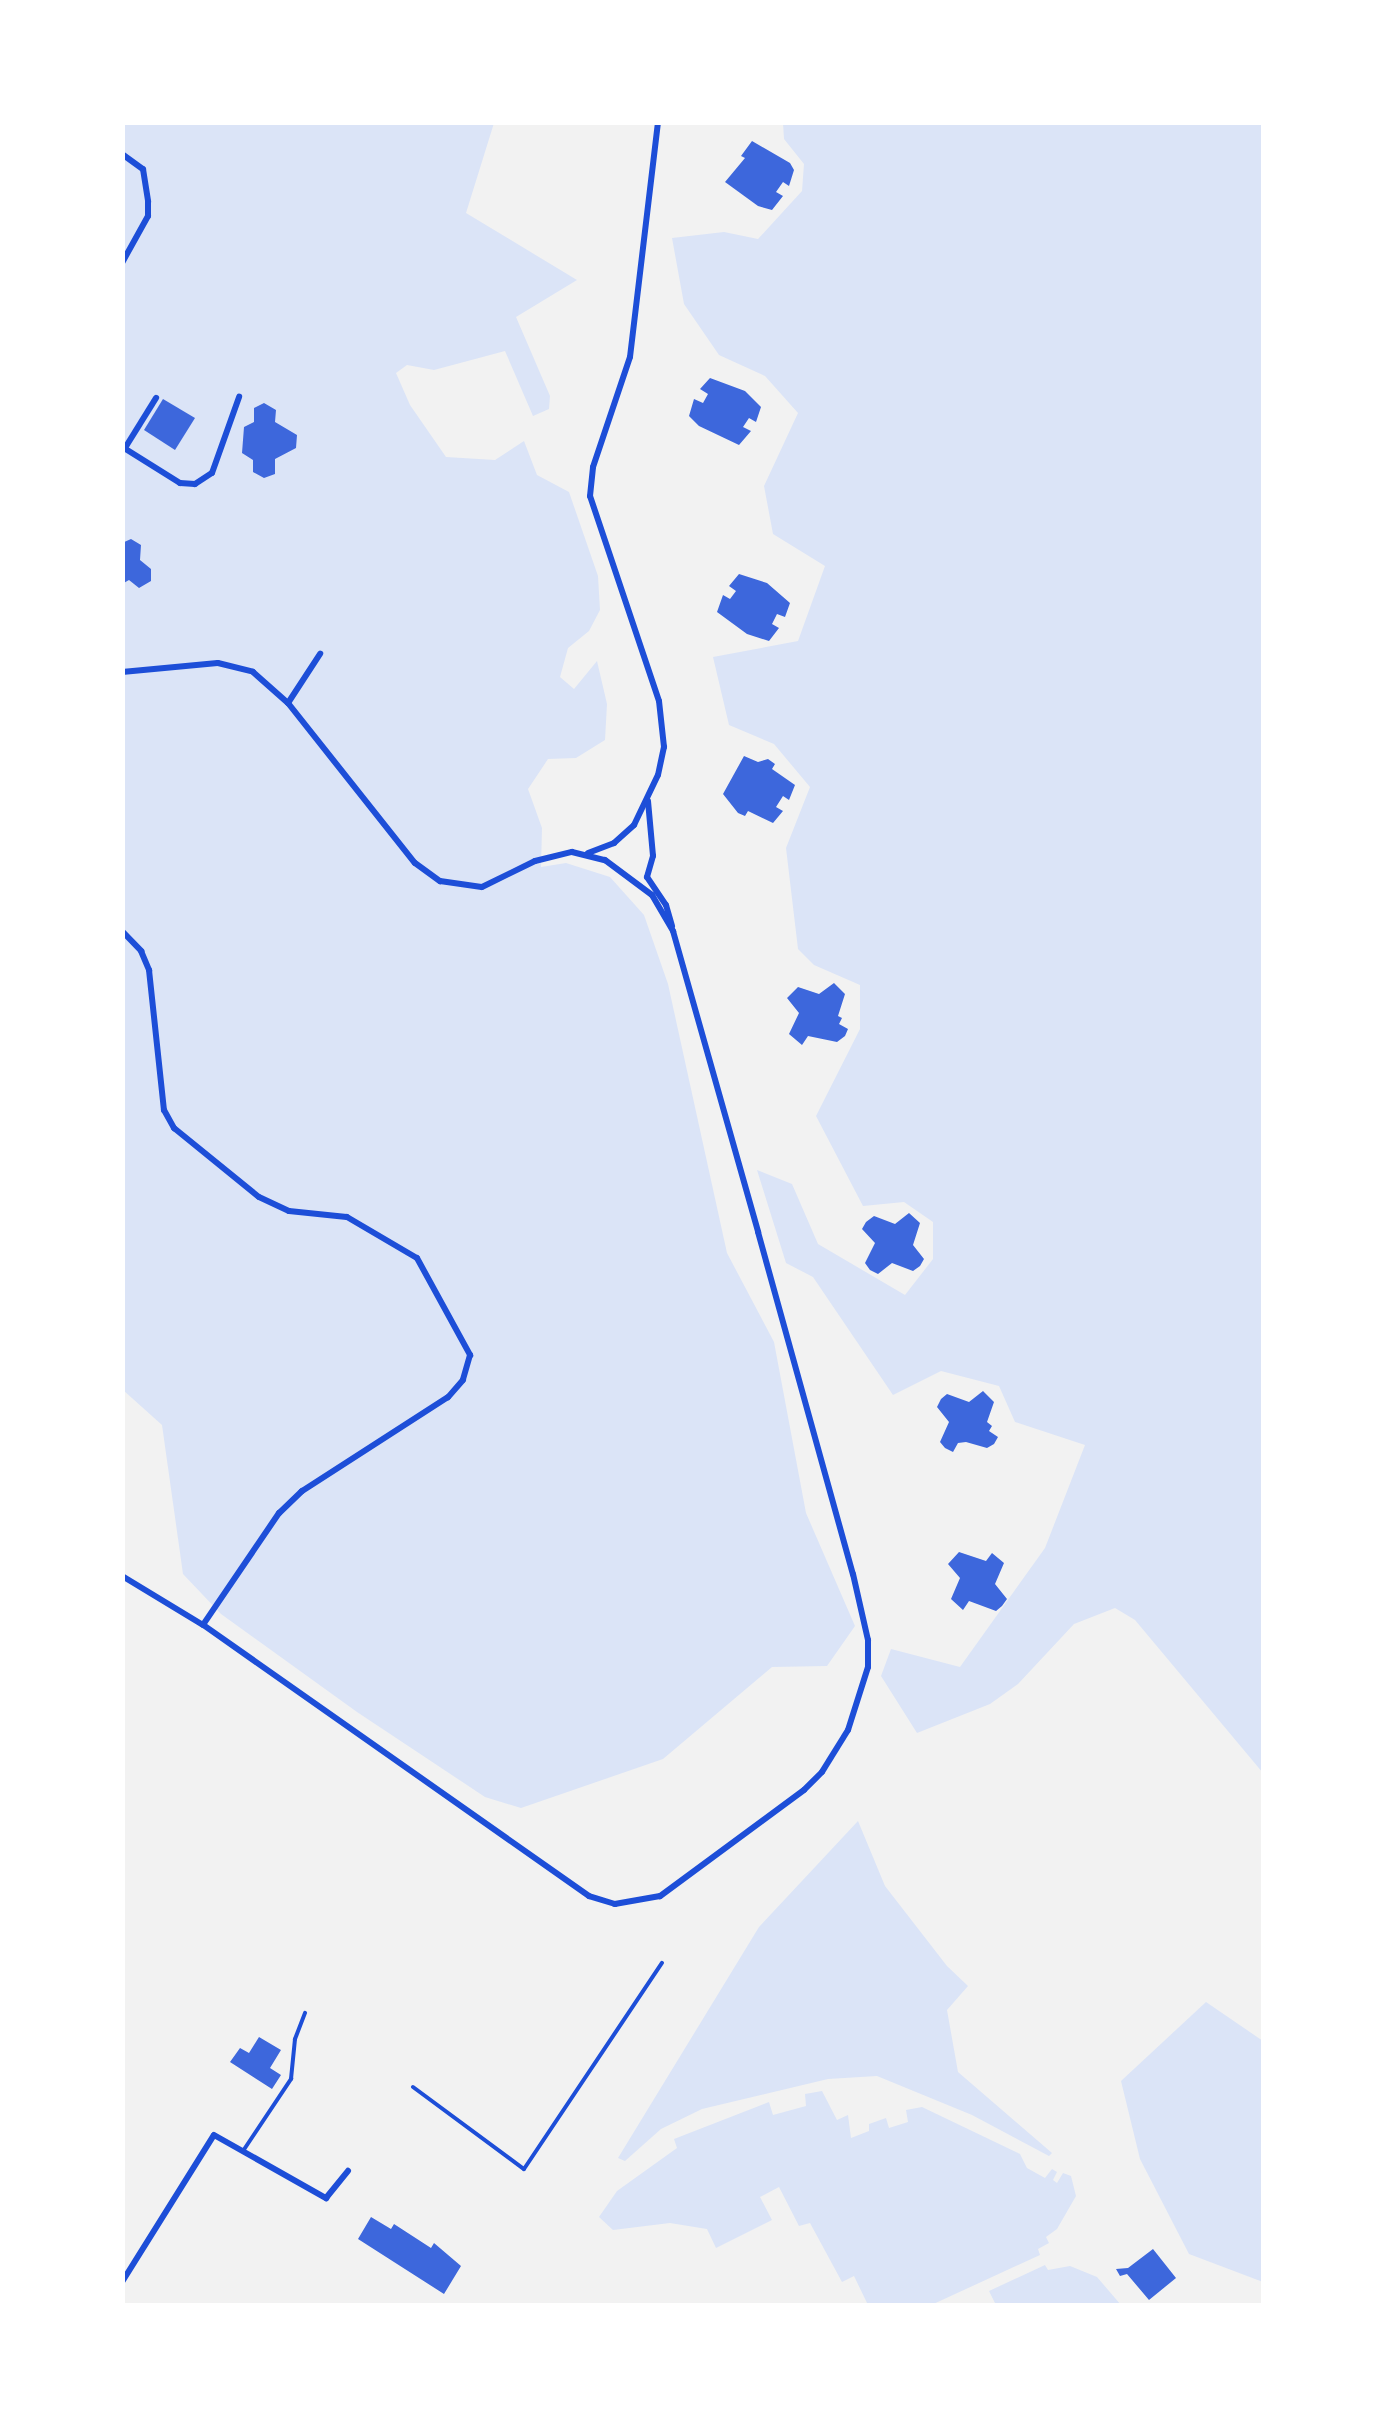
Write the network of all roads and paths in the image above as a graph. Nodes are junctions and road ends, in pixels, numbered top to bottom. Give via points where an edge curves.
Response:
1 (658, 122) edge
2 (122, 154) edge
3 (122, 263) edge
4 (239, 397) dead end
5 (156, 398) dead end
6 (124, 450) edge
7 (320, 654) dead end
8 (122, 672) edge
9 (288, 703) junction
10 (648, 800) junction
11 (587, 854) junction
12 (625, 873) junction
13 (648, 877) junction
14 (122, 931) edge
15 (673, 931) junction
16 (122, 1576) edge
17 (204, 1626) junction
18 (662, 1964) dead end
19 (305, 2013) dead end
20 (413, 2088) dead end
21 (243, 2151) junction
22 (348, 2171) dead end
23 (122, 2282) edge

1 - 10 street via 630,357 593,467 590,496 663,718 662,760
2 - 3 street via 144,169 148,216
4 - 6 street via 212,473 195,484 180,483
5 - 6 street
7 - 9 street
8 - 9 street via 231,664 263,678
9 - 11 street via 415,863 440,881 482,886 550,856
10 - 11 street via 624,836
10 - 13 street
11 - 12 street
12 - 13 street
12 - 15 street via 652,895
13 - 15 street
14 - 17 street via 149,970 164,1110 174,1128 259,1197 289,1212 347,1217 418,1258 470,1355 463,1380 448,1397 302,1491 280,1513
15 - 17 street via 868,1640 860,1697 822,1772 660,1896 632,1904 603,1902
16 - 17 street
18 - 20 lane via 524,2169
19 - 21 lane via 291,2079
21 - 22 street via 326,2198
21 - 23 street via 214,2135

